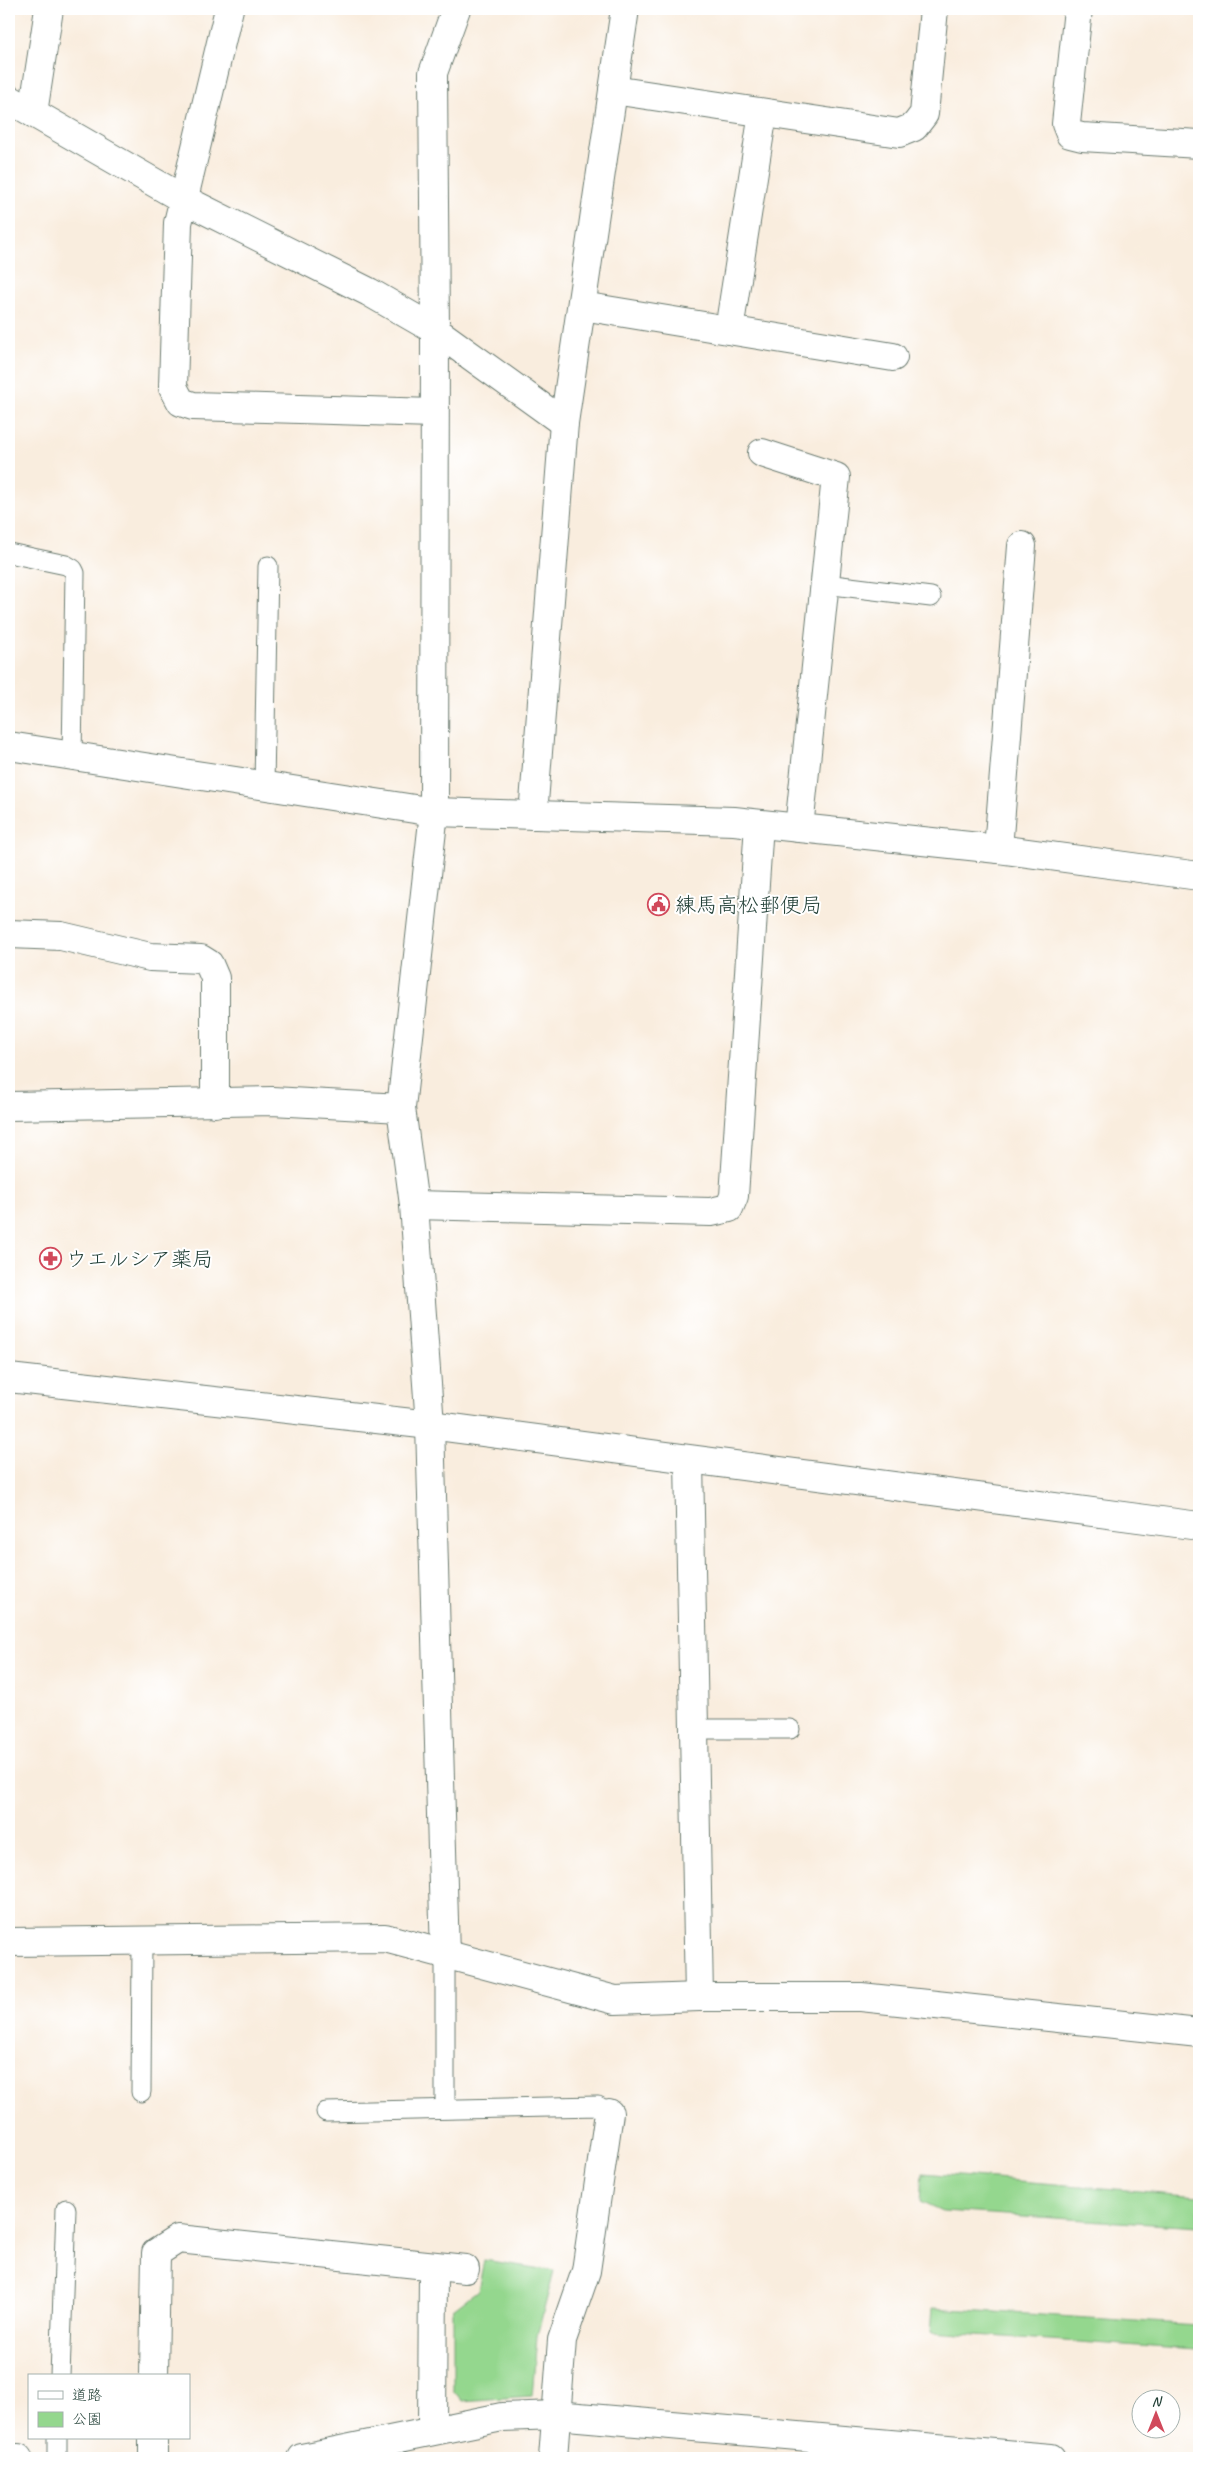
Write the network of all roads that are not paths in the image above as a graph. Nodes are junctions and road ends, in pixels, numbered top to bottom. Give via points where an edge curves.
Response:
1 (49, 9) edge
2 (229, 9) edge
3 (456, 9) edge
4 (625, 9) edge
5 (934, 9) edge
6 (1078, 9) edge
7 (613, 90) junction
8 (9, 99) edge
9 (33, 113) junction
10 (762, 113) junction
11 (1199, 144) edge
12 (183, 199) junction
13 (582, 306) junction
14 (435, 330) junction
15 (729, 330) junction
16 (893, 358) dead end
17 (434, 413) junction
18 (564, 423) junction
19 (762, 453) dead end
20 (1022, 546) dead end
21 (9, 554) edge
22 (268, 566) dead end
23 (825, 584) junction
24 (930, 597) dead end
25 (9, 746) edge
26 (72, 756) junction
27 (264, 786) junction
28 (434, 812) junction
29 (533, 816) junction
30 (759, 824) junction
31 (799, 828) junction
32 (998, 849) junction
33 (1199, 876) edge
34 (9, 934) edge
35 (215, 1103) junction
36 (9, 1106) edge
37 (401, 1108) junction
38 (414, 1205) junction
39 (9, 1378) edge
40 (430, 1425) junction
41 (689, 1460) junction
42 (1199, 1526) edge
43 (694, 1729) junction
44 (790, 1730) dead end
45 (142, 1941) junction
46 (9, 1942) edge
47 (445, 1956) junction
48 (699, 1997) junction
49 (1199, 2033) edge
50 (141, 2092) dead end
51 (444, 2108) junction
52 (326, 2112) dead end
53 (609, 2113) joint
54 (66, 2209) dead end
55 (433, 2266) junction
56 (464, 2269) dead end
57 (60, 2374) edge
58 (154, 2374) edge
59 (556, 2416) junction
60 (432, 2430) junction
61 (57, 2440) edge
62 (153, 2440) edge
63 (9, 2458) edge
64 (18, 2458) edge
65 (57, 2458) edge
66 (153, 2458) edge
67 (302, 2458) edge
68 (554, 2458) edge
69 (1050, 2458) edge

1 - 9 street
2 - 12 street
3 - 14 street via 433,73
4 - 7 street
5 - 10 street via 924,114 914,127 898,134
6 - 11 street via 1066,124 1070,134 1082,138
7 - 10 street
7 - 13 street
8 - 9 street
9 - 12 street
10 - 15 street
12 - 14 street via 369,292
12 - 17 street via 178,223 173,387 181,402 193,406
13 - 15 street
13 - 18 street
14 - 17 street
14 - 18 street
15 - 16 street
17 - 28 street
18 - 29 street
19 - 23 street via 836,477
20 - 32 street
21 - 26 lane via 66,565 75,573
22 - 27 lane
23 - 24 lane
23 - 31 street
25 - 26 street
26 - 27 street
27 - 28 street
28 - 29 street
28 - 37 street
29 - 30 street
30 - 31 street
30 - 38 street via 734,1196 729,1208 710,1212
31 - 32 street
32 - 33 street
34 - 35 street via 61,936 150,957 201,959 209,964 215,978
35 - 36 street
35 - 37 street via 272,1101
37 - 38 street
38 - 40 street
39 - 40 street
40 - 41 street
40 - 47 street
41 - 42 street
41 - 43 street
43 - 44 lane
43 - 48 street
45 - 46 street
45 - 47 street via 386,1938
45 - 50 lane
47 - 48 street via 615,2000
47 - 51 lane
48 - 49 street via 861,1997
51 - 52 lane
51 - 53 lane via 598,2106
53 - 59 street via 586,2271 562,2340
54 - 57 lane
55 - 56 street
55 - 58 street via 178,2239 156,2253
55 - 60 street
59 - 60 street via 502,2417
59 - 68 street
59 - 69 street
60 - 67 street
61 - 65 lane
62 - 66 street
63 - 64 street

